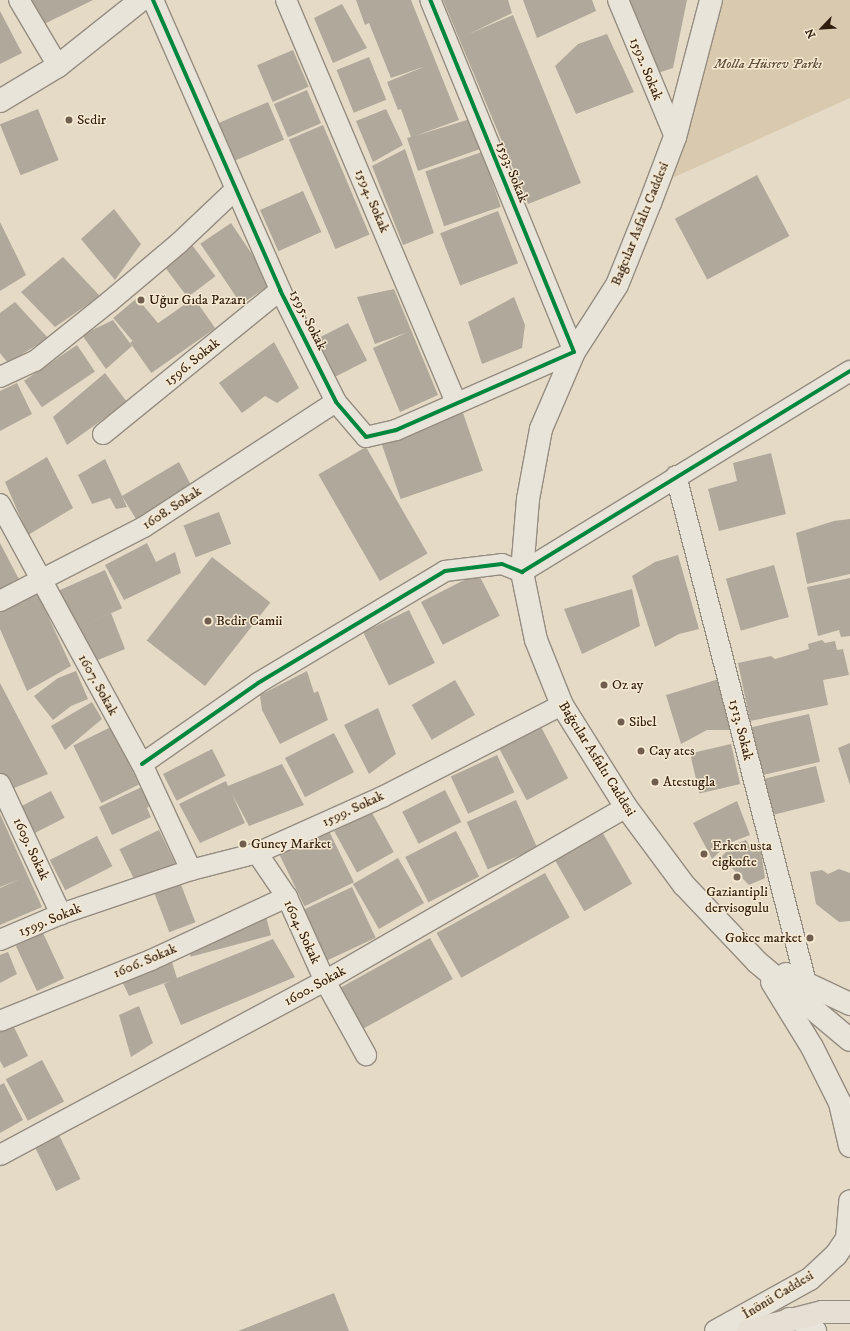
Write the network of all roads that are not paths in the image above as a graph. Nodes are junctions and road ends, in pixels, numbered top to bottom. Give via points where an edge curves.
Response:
1 (18, 0) edge
2 (153, 0) edge
3 (286, 0) edge
4 (430, 0) edge
5 (618, 0) edge
6 (711, 0) edge
7 (132, 4) edge
8 (58, 66) junction
9 (0, 101) edge
10 (675, 137) junction
11 (235, 190) junction
12 (280, 290) junction
13 (574, 352) junction
14 (850, 371) edge
15 (0, 377) edge
16 (336, 402) junction
17 (456, 402) junction
18 (103, 434) dead end
19 (676, 476) junction
20 (0, 504) edge
21 (522, 572) junction
22 (40, 580) junction
23 (0, 601) edge
24 (562, 706) junction
25 (142, 764) junction
26 (0, 784) edge
27 (626, 807) junction
28 (257, 853) junction
29 (191, 870) junction
30 (287, 897) junction
31 (61, 914) junction
32 (0, 940) edge
33 (757, 962) junction
34 (325, 981) junction
35 (806, 983) junction
36 (850, 1004) edge
37 (0, 1021) edge
38 (850, 1040) edge
39 (366, 1055) dead end
40 (850, 1146) edge
41 (0, 1155) edge
42 (850, 1201) edge
43 (848, 1237) edge
44 (850, 1312) edge
45 (789, 1319) junction
46 (716, 1331) edge
47 (748, 1331) edge
48 (815, 1331) edge

1 - 8 street
2 - 11 street, 1595. Sokak
3 - 17 street, 1594. Sokak
4 - 13 street, 1593. Sokak
5 - 10 street, 1592. Sokak
6 - 10 main road, Bağcılar Asfaltı Caddesi
7 - 8 main road
8 - 9 main road
10 - 13 main road, Bağcılar Asfaltı Caddesi via 617,285
11 - 12 street, 1595. Sokak
11 - 15 street via 179,243 103,307 34,361
12 - 16 street, 1595. Sokak
12 - 18 street, 1596. Sokak
13 - 17 street, 1595. Sokak
13 - 21 main road, Bağcılar Asfaltı Caddesi via 541,429 528,499
14 - 19 street
16 - 17 street, 1595. Sokak via 366,437 396,430
16 - 22 street, 1608. Sokak via 144,526
19 - 21 street
19 - 35 street, 1513. Sokak
20 - 22 street, 1607. Sokak
21 - 24 main road, Bağcılar Asfaltı Caddesi via 536,640
21 - 25 street via 502,564 445,571 258,682
22 - 23 street, 1608. Sokak
22 - 25 street, 1607. Sokak
24 - 27 main road, Bağcılar Asfaltı Caddesi
24 - 28 street, 1599. Sokak via 382,797
25 - 29 street, 1607. Sokak
26 - 31 street, 1609. Sokak
27 - 33 main road, Bağcılar Asfaltı Caddesi via 684,884
27 - 34 street, 1600. Sokak
28 - 29 street, 1599. Sokak
28 - 30 street, 1604. Sokak
29 - 31 street, 1599. Sokak
30 - 34 street, 1604. Sokak
30 - 37 street, 1606. Sokak via 151,960
31 - 32 street, 1599. Sokak
33 - 35 main road
33 - 38 main road
33 - 40 main road via 786,1003 816,1054 840,1103
34 - 39 street, 1604. Sokak
34 - 41 street, 1600. Sokak
35 - 36 main road
42 - 43 main road
43 - 46 main road, İnönü Caddesi via 836,1255 810,1279
44 - 45 main road via 822,1312
45 - 47 main road
45 - 48 main road via 801,1320

